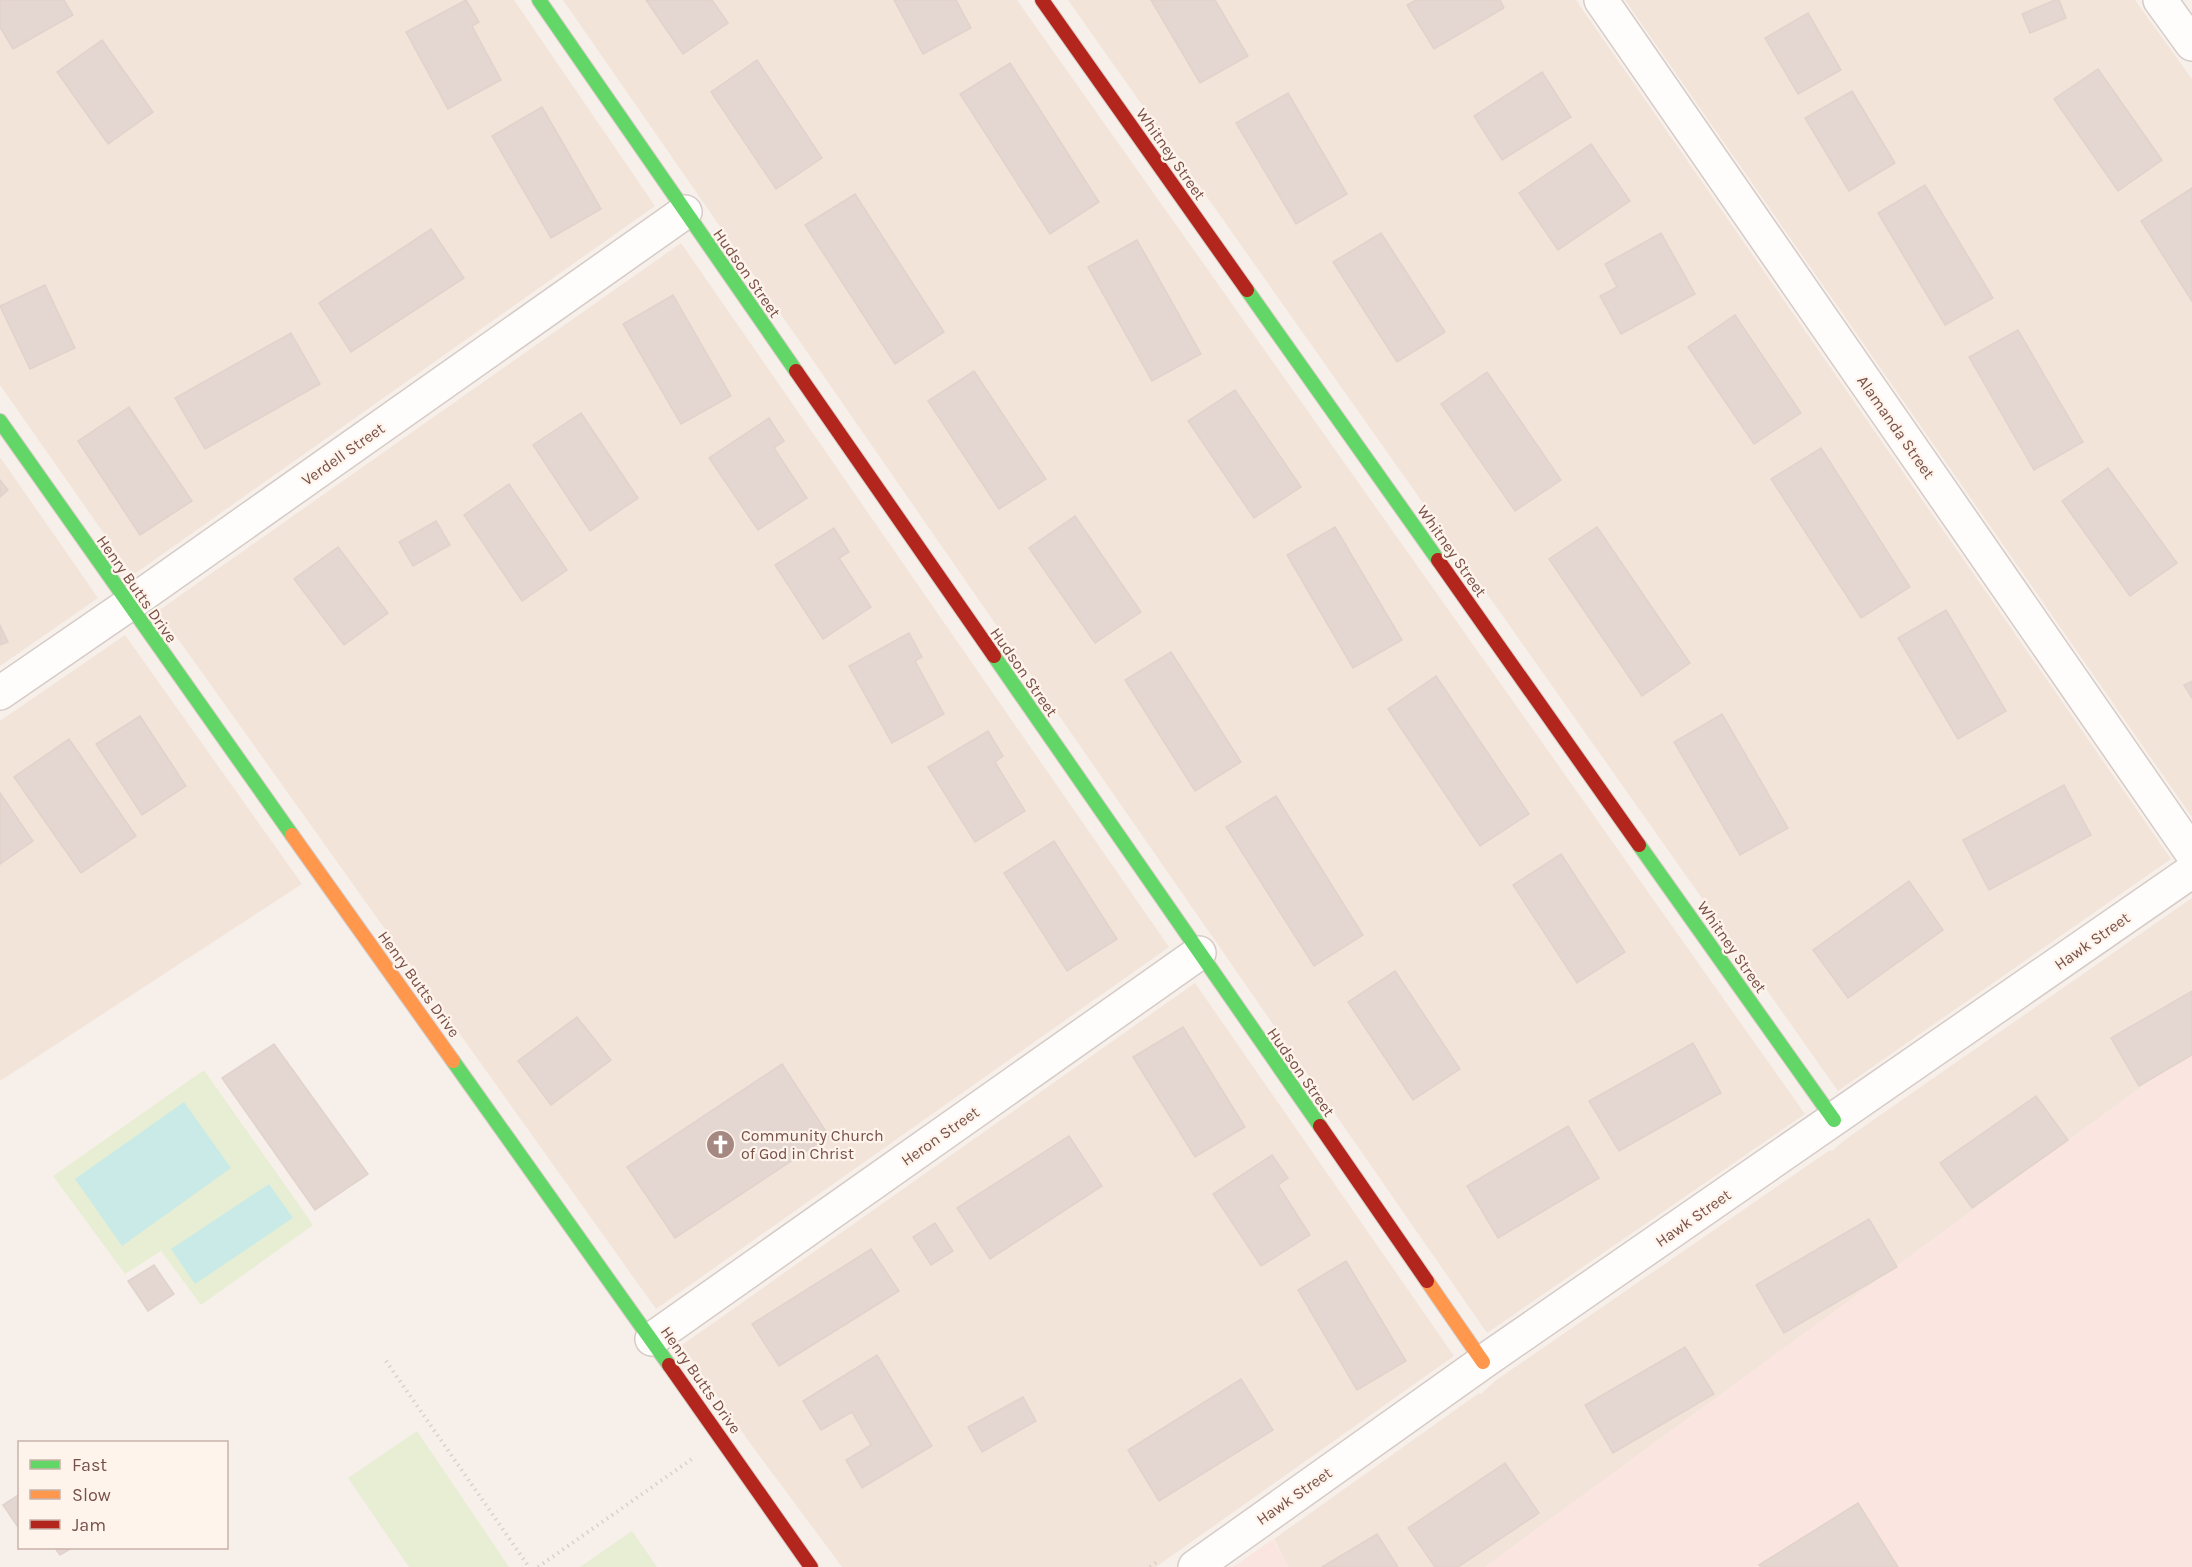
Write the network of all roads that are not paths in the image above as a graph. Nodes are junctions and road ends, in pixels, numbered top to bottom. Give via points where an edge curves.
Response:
1 (539, 0) edge
2 (1042, 0) edge
3 (1600, 0) edge
4 (2160, 0) edge
5 (2192, 44) edge
6 (685, 212) junction
7 (0, 421) edge
8 (128, 605) junction
9 (0, 693) edge
10 (2192, 854) edge
11 (2192, 871) edge
12 (1199, 953) junction
13 (1834, 1120) junction
14 (652, 1339) junction
15 (1483, 1362) junction
16 (811, 1567) edge
17 (1194, 1567) edge

1 - 6 street, Hudson Street
2 - 13 street, Whitney Street
3 - 10 street, Alamanda Street
4 - 5 street
6 - 8 street, Verdell Street
6 - 12 street, Hudson Street
7 - 8 street, Henry Butts Drive
8 - 9 street, Verdell Street
8 - 14 street, Henry Butts Drive
11 - 13 street, Hawk Street
12 - 14 street, Heron Street
12 - 15 street, Hudson Street
13 - 15 street, Hawk Street
14 - 16 street, Henry Butts Drive
15 - 17 street, Hawk Street

